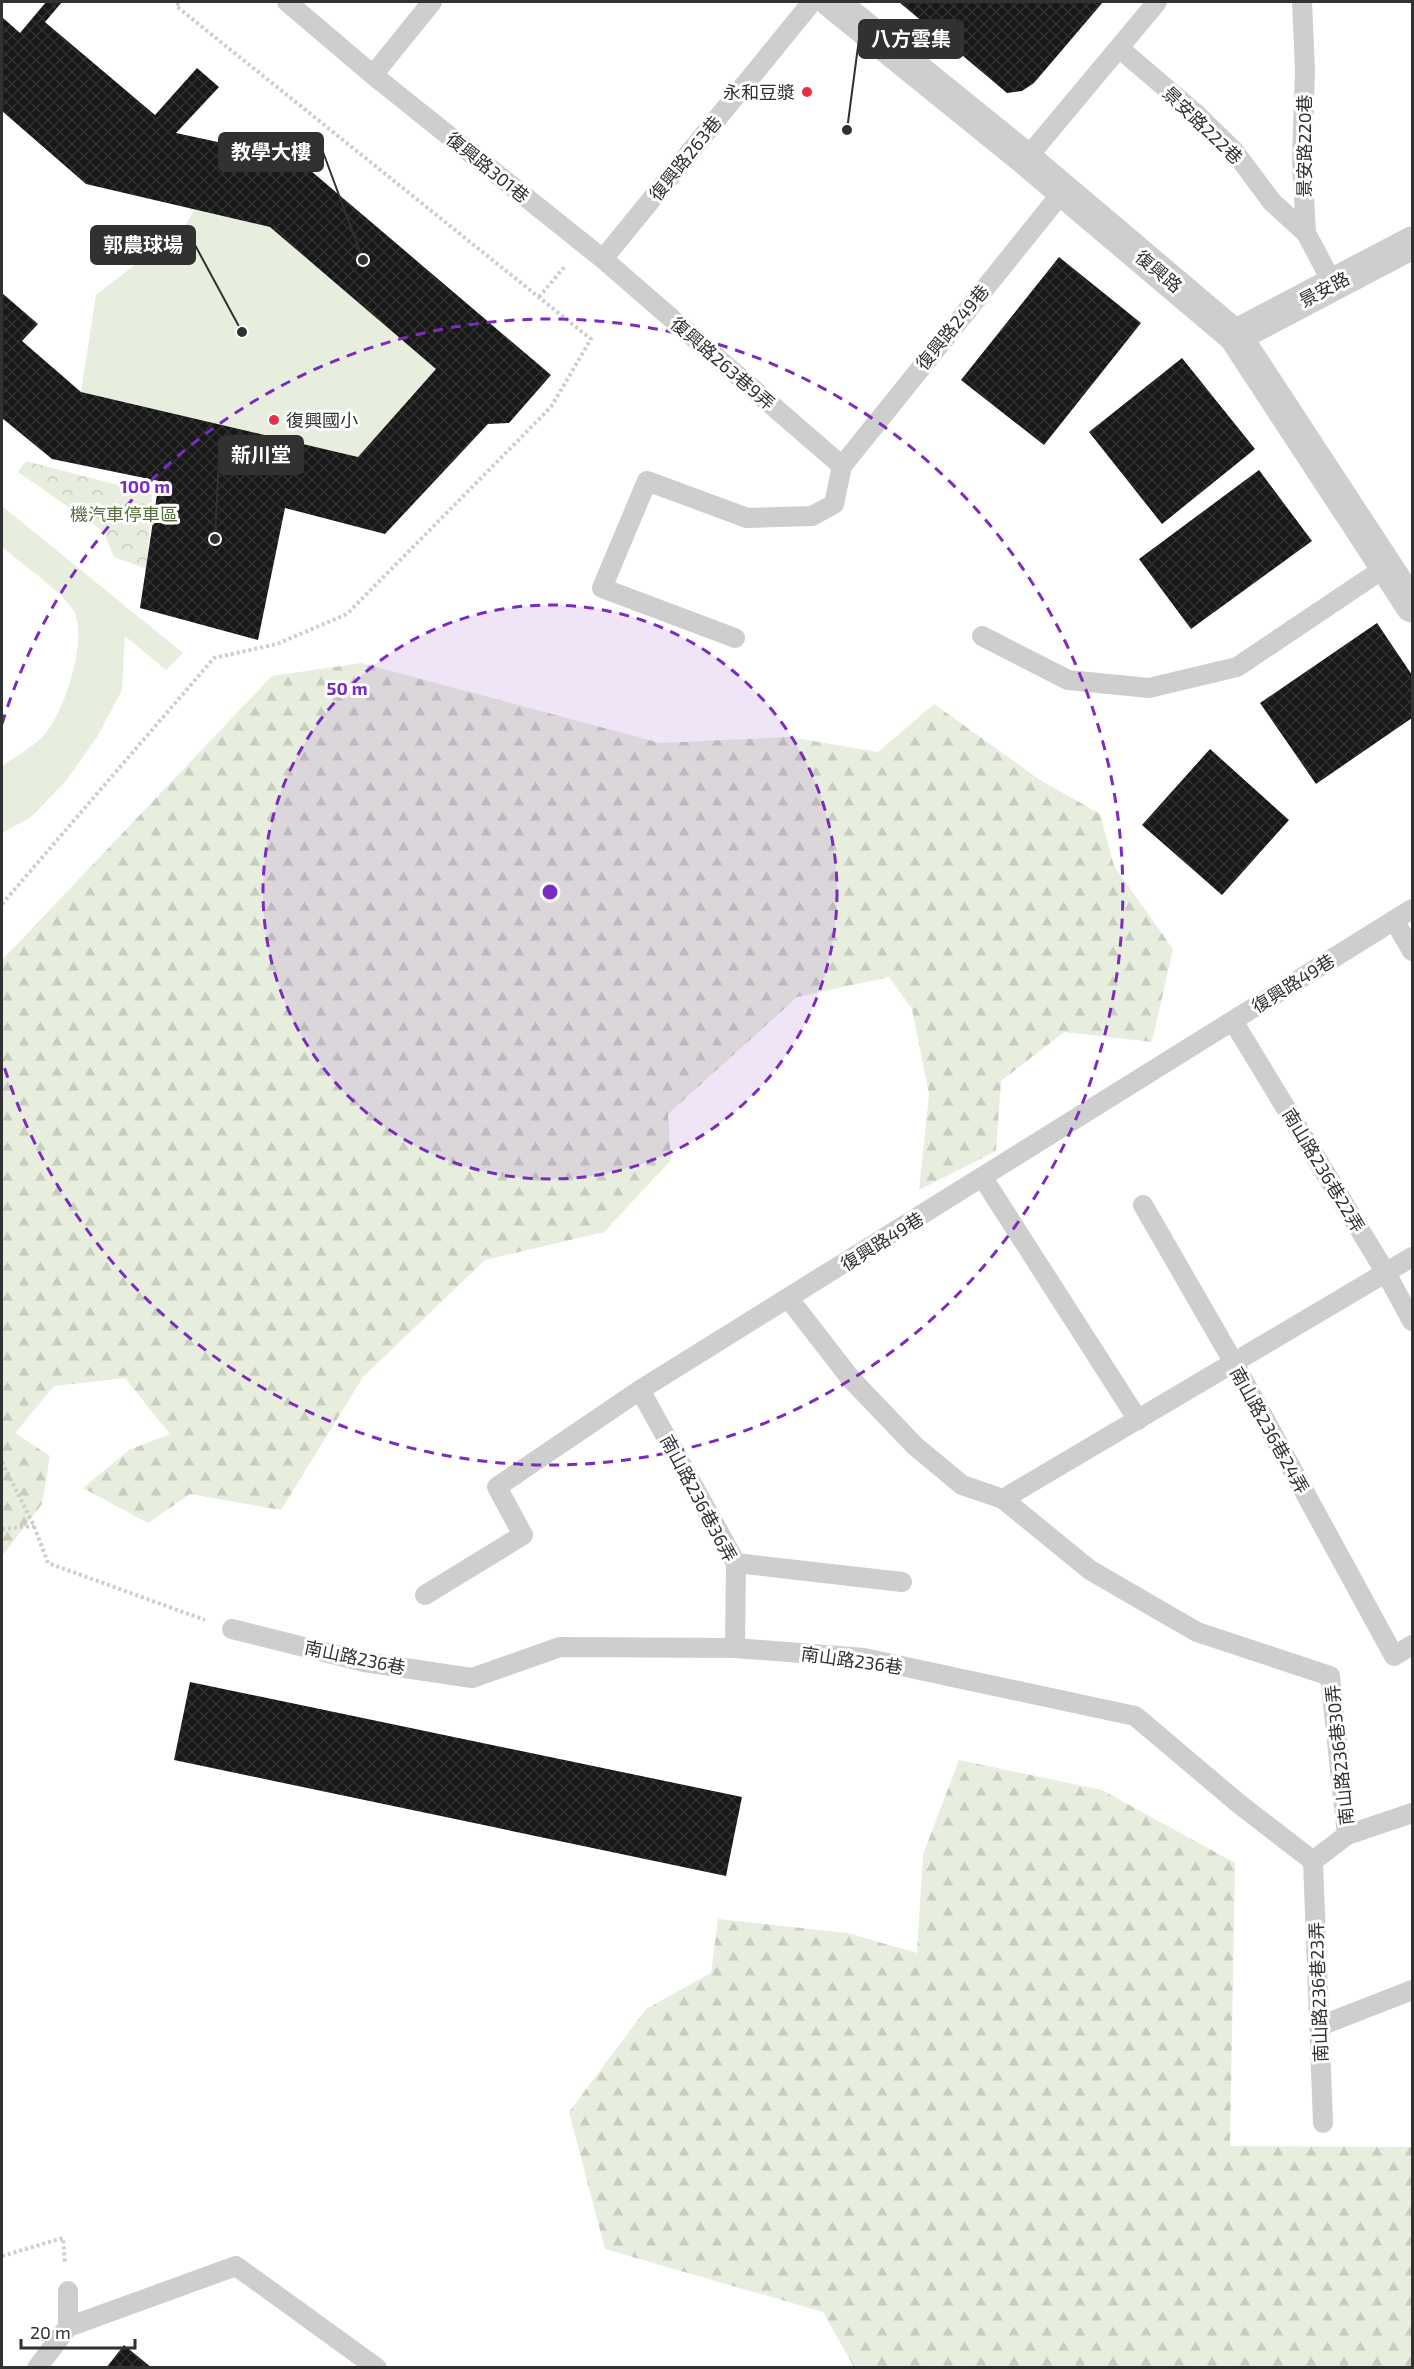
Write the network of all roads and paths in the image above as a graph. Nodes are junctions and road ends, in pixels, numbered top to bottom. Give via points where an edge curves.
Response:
1 (180, 2) edge
2 (287, 2) edge
3 (432, 2) edge
4 (812, 2) edge
5 (832, 2) edge
6 (1157, 2) edge
7 (1302, 2) edge
8 (1119, 48) junction
9 (374, 75) junction
10 (1026, 159) junction
11 (1064, 190) junction
12 (1306, 233) junction
13 (582, 242) junction
14 (1413, 243) edge
15 (603, 260) junction
16 (1333, 284) junction
17 (539, 297) junction
18 (1235, 336) junction
19 (842, 466) junction
20 (1386, 567) junction
21 (1413, 606) edge
22 (982, 636) dead end
23 (735, 638) dead end
24 (2, 904) edge
25 (1413, 909) edge
26 (1394, 920) junction
27 (1413, 951) edge
28 (1233, 1021) junction
29 (983, 1178) junction
30 (1143, 1205) dead end
31 (1413, 1257) edge
32 (1386, 1273) junction
33 (789, 1299) junction
34 (1413, 1321) edge
35 (1234, 1363) junction
36 (640, 1390) junction
37 (1138, 1420) junction
38 (2, 1462) edge
39 (1003, 1499) junction
40 (34, 1526) junction
41 (2, 1529) edge
42 (736, 1563) junction
43 (902, 1582) dead end
44 (425, 1595) dead end
45 (232, 1629) joint
46 (1413, 1645) edge
47 (735, 1648) junction
48 (1413, 1813) edge
49 (1347, 1835) junction
50 (1313, 1861) junction
51 (1413, 1990) edge
52 (1320, 2026) junction
53 (1323, 2123) dead end
54 (63, 2238) dead end
55 (2, 2256) edge
56 (68, 2291) dead end
57 (68, 2327) junction
58 (37, 2367) edge
59 (377, 2367) edge

1 - 17 path via 176,6
2 - 9 lane, 復興路301巷
3 - 9 lane
4 - 15 lane, 復興路263巷
5 - 10 street, 復興路
6 - 8 lane
7 - 12 lane, 景安路220巷
8 - 10 lane
8 - 12 lane, 景安路222巷 via 1234,151 1272,202
9 - 13 lane, 復興路301巷
10 - 11 street, 復興路
11 - 18 street, 復興路
11 - 19 lane, 復興路249巷
12 - 16 lane, 景安路220巷
13 - 15 lane, 復興路301巷
13 - 17 path
14 - 16 street, 景安路
15 - 19 lane, 復興路263巷9弄
16 - 18 street, 景安路
17 - 24 path via 591,339 551,407 347,614 277,644 214,657
18 - 20 street, 復興路
19 - 23 lane via 834,504 812,516 747,518 647,481 602,588
20 - 21 street, 復興路
20 - 22 lane via 1237,667 1149,688 1068,680
25 - 26 lane, 復興路49巷
26 - 27 lane
26 - 28 lane, 復興路49巷
28 - 29 lane, 復興路49巷
28 - 32 lane, 南山路236巷22弄
29 - 33 lane, 復興路49巷
29 - 37 lane
30 - 35 lane, 南山路236巷24弄
31 - 32 lane
32 - 34 lane, 南山路236巷22弄
32 - 35 lane
33 - 36 lane, 復興路49巷
33 - 39 lane via 851,1379 915,1446 962,1485
35 - 37 lane
35 - 46 lane, 南山路236巷24弄 via 1394,1656
36 - 42 lane, 南山路236巷36弄
36 - 44 lane, 復興路49巷 via 497,1487 523,1535
37 - 39 lane
38 - 40 path
39 - 49 lane, 南山路236巷30弄 via 1090,1570 1197,1632 1330,1676
40 - 41 path
40 - 45 path via 48,1563
42 - 43 lane
42 - 47 lane, 南山路236巷36弄
45 - 47 lane, 南山路236巷 via 364,1662 472,1678 560,1647
47 - 50 lane, 南山路236巷 via 864,1658 1135,1716
48 - 49 lane
49 - 50 lane
50 - 52 lane, 南山路236巷23弄
51 - 52 lane
52 - 53 lane, 南山路236巷23弄
54 - 55 path
56 - 57 lane
57 - 58 lane
57 - 59 lane via 236,2266

